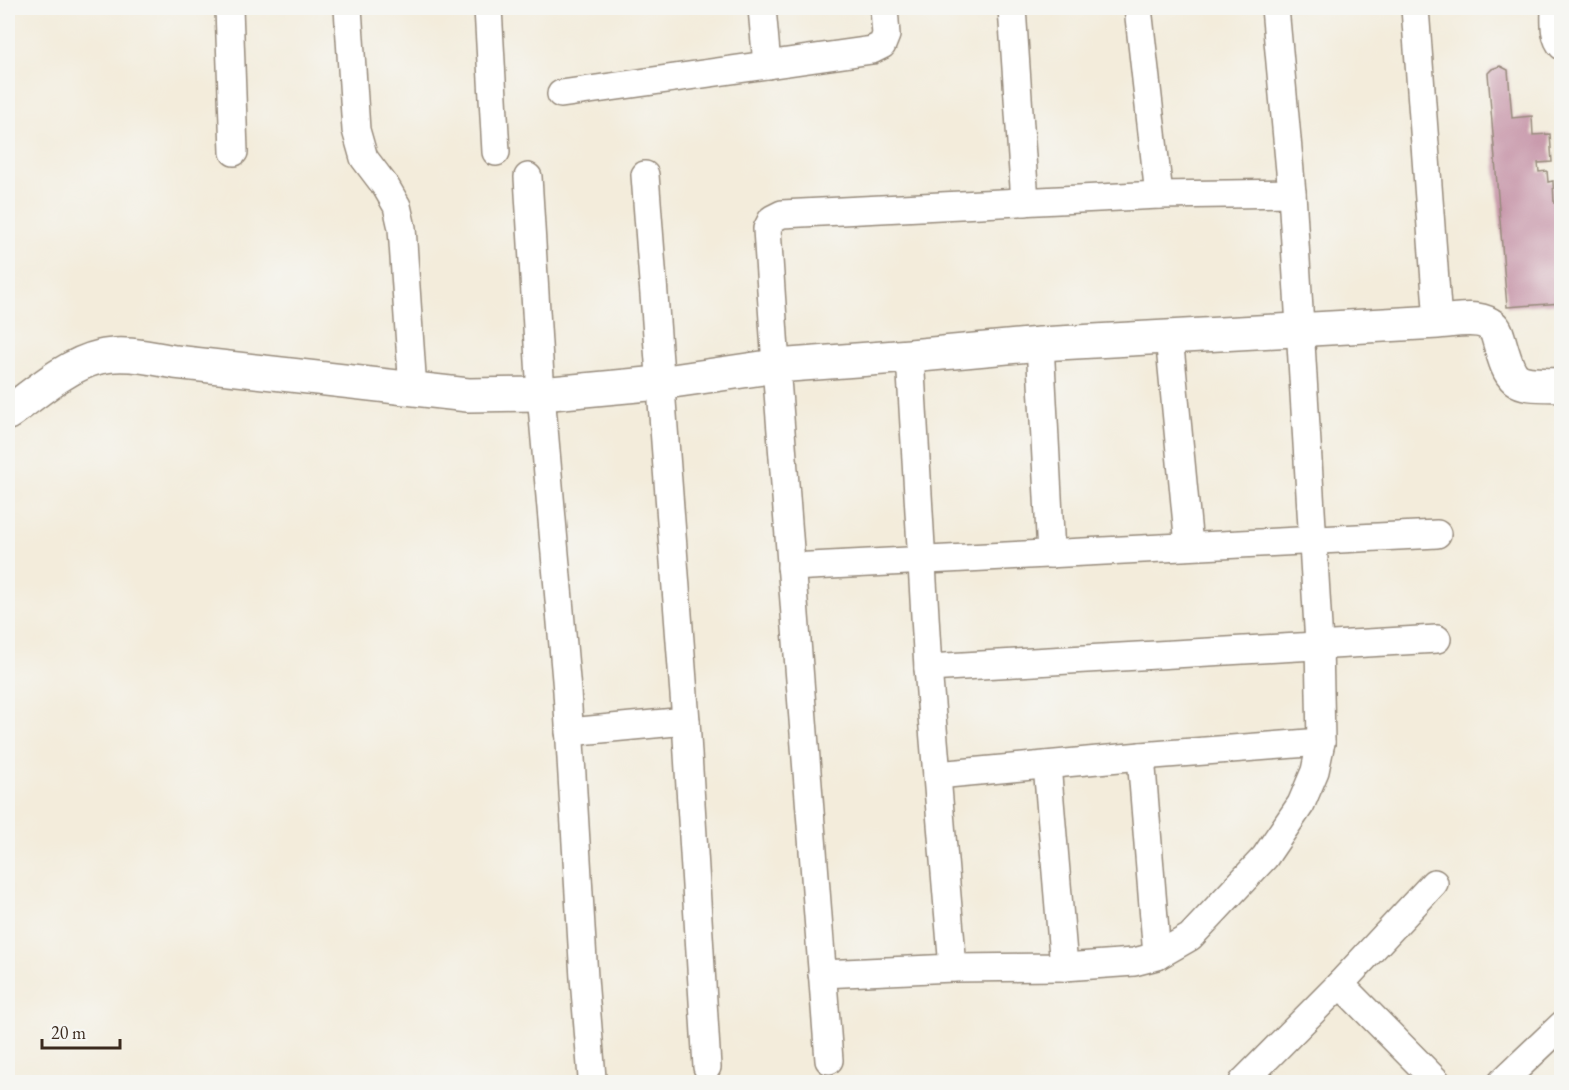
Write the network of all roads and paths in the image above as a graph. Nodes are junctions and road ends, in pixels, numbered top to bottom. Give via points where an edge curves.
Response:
1 (229, 8) edge
2 (348, 8) edge
3 (488, 8) edge
4 (762, 8) edge
5 (884, 8) edge
6 (1012, 8) edge
7 (1138, 8) edge
8 (1275, 8) edge
9 (1415, 8) edge
10 (1555, 8) edge
11 (1562, 46) edge
12 (767, 65) junction
13 (561, 94) dead end
14 (234, 152) dead end
15 (496, 152) dead end
16 (645, 175) dead end
17 (528, 177) dead end
18 (1292, 193) junction
19 (1159, 195) junction
20 (1025, 202) junction
21 (1438, 322) junction
22 (1300, 328) junction
23 (1169, 336) junction
24 (1040, 344) junction
25 (910, 356) junction
26 (776, 366) junction
27 (659, 382) junction
28 (1562, 385) edge
29 (413, 390) junction
30 (541, 394) junction
31 (8, 413) edge
32 (1437, 534) dead end
33 (1313, 539) junction
34 (1189, 546) junction
35 (1052, 554) junction
36 (921, 560) junction
37 (791, 567) junction
38 (1437, 639) dead end
39 (1319, 645) junction
40 (928, 668) junction
41 (686, 721) junction
42 (569, 732) junction
43 (1321, 742) junction
44 (1141, 756) junction
45 (1047, 765) junction
46 (937, 775) junction
47 (1434, 884) dead end
48 (1157, 956) junction
49 (1064, 967) junction
50 (953, 968) junction
51 (822, 974) junction
52 (1340, 984) junction
53 (1562, 1025) edge
54 (829, 1060) dead end
55 (707, 1067) dead end
56 (592, 1077) dead end
57 (1243, 1083) edge
58 (1437, 1083) edge
59 (1502, 1083) edge

1 - 14 street
2 - 29 street via 356,130 364,158 397,206 402,228
3 - 15 street
4 - 12 street
5 - 12 street via 886,35 882,45 872,50
6 - 20 street
7 - 19 street
8 - 18 street
9 - 21 street
10 - 11 street via 1556,33
12 - 13 street
16 - 27 street
17 - 30 street
18 - 19 street
18 - 22 street
19 - 20 street
20 - 26 street via 782,214 772,219 767,229
21 - 22 street
21 - 28 street via 1489,324 1496,331 1507,367 1515,379 1528,384
22 - 23 street
22 - 33 street
23 - 24 street
23 - 34 street
24 - 25 street
24 - 35 street
25 - 26 street
25 - 36 street
26 - 27 street
26 - 37 street
27 - 30 street
27 - 41 street
29 - 30 street via 468,395
29 - 31 street via 133,356 100,357 72,368
30 - 42 street
32 - 33 street
33 - 34 street
33 - 39 street
34 - 35 street
35 - 36 street
36 - 37 street
36 - 40 street
37 - 51 street
38 - 39 street
39 - 40 street
39 - 43 street
40 - 46 street
41 - 42 street
41 - 55 street
42 - 56 street
43 - 44 street
43 - 48 street via 1315,771 1301,804 1265,857 1190,937
44 - 45 street
44 - 48 street
45 - 46 street
45 - 49 street
46 - 50 street
47 - 52 street
48 - 49 street via 1134,962
49 - 50 street
50 - 51 street
51 - 54 street
52 - 57 street
52 - 58 street
53 - 59 street

